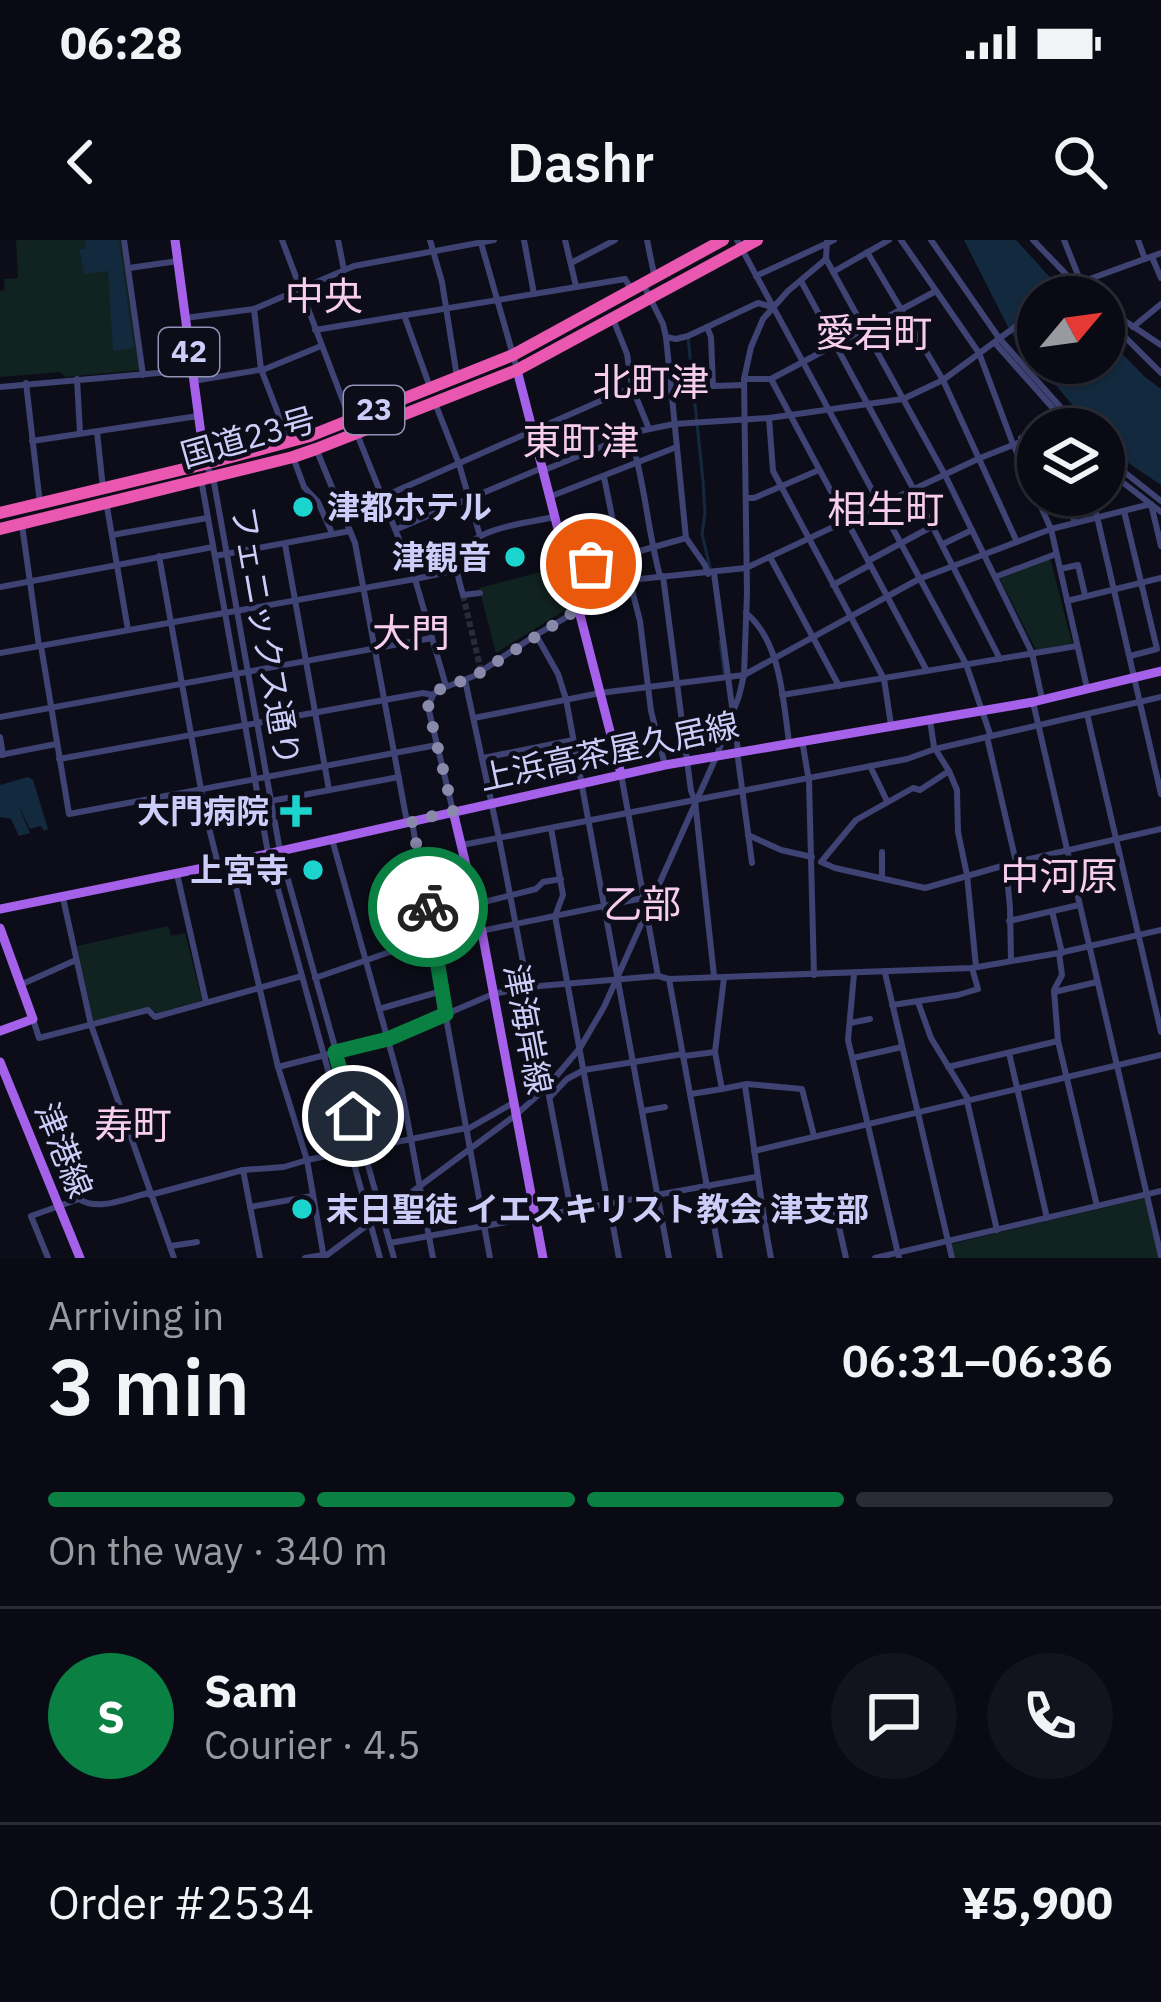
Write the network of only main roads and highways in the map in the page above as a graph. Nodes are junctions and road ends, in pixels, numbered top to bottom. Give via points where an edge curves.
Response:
1 (176, 240) edge
2 (723, 240) edge
3 (757, 240) edge
4 (739, 244) edge
5 (517, 370) junction
6 (353, 426) junction
7 (291, 450) junction
8 (206, 474) junction
9 (105, 495) junction
10 (0, 513) edge
11 (0, 529) edge
12 (1161, 671) edge
13 (621, 774) junction
14 (453, 811) junction
15 (0, 909) edge
16 (0, 928) edge
17 (0, 1031) edge
18 (0, 1062) edge
19 (80, 1258) edge
20 (543, 1258) edge

1 - 8 main road, 42
2 - 6 highway, 国道23号 / 23 via 513,355
3 - 4 highway, 国道23号 / 23
4 - 5 highway, 国道23号 / 23
5 - 6 highway, 国道23号 / 23
5 - 13 main road
6 - 7 highway, 国道23号 / 23
6 - 7 highway, 国道23号 / 23 via 316,449
7 - 8 highway, 国道23号 / 23
8 - 9 highway, 国道23号 / 23
9 - 10 highway, 国道23号 / 23
9 - 11 highway, 国道23号 / 23
12 - 13 main road, 上浜高茶屋久居線
13 - 14 main road, 上浜高茶屋久居線
14 - 15 main road, 上浜高茶屋久居線
14 - 20 main road, 津海岸線
16 - 17 main road via 33,1019
18 - 19 main road, 津港線

